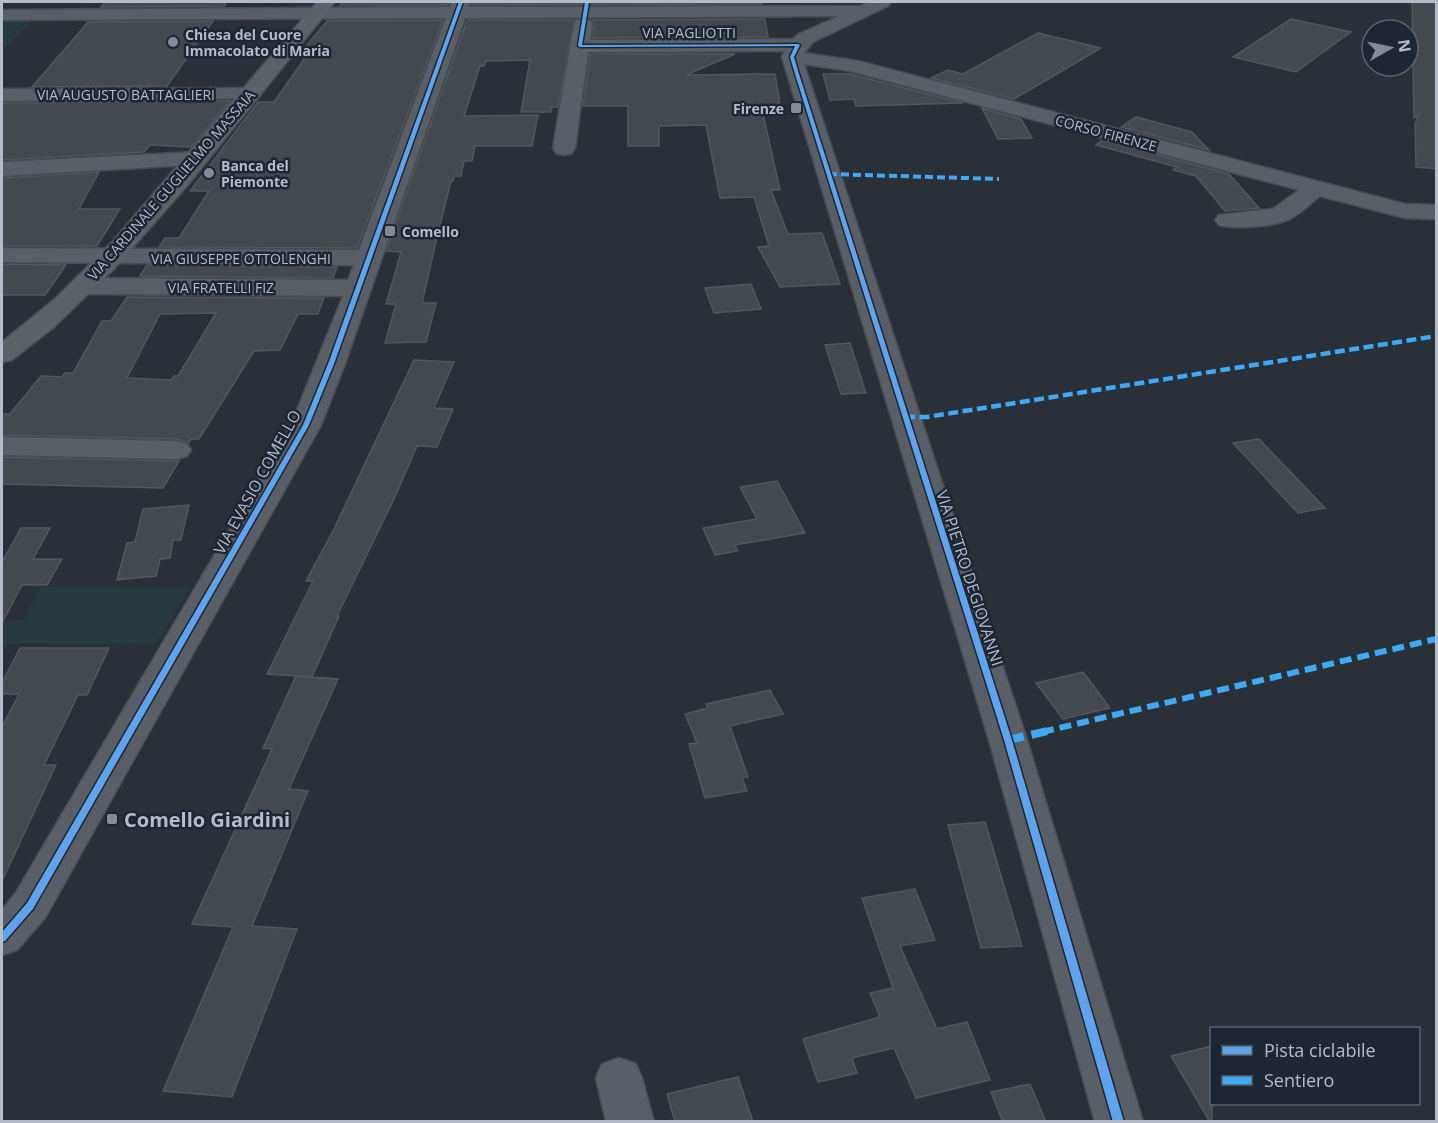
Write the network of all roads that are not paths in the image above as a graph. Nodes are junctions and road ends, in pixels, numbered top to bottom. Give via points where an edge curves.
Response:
1 (882, 2) edge
2 (459, 7) edge
3 (321, 8) edge
4 (863, 10) junction
5 (2, 15) edge
6 (584, 21) edge
7 (795, 51) junction
8 (251, 94) junction
9 (2, 95) edge
10 (564, 148) dead end
11 (197, 159) junction
12 (2, 169) edge
13 (1316, 188) junction
14 (1431, 218) edge
15 (1227, 220) dead end
16 (2, 255) edge
17 (112, 258) junction
18 (369, 258) junction
19 (84, 286) junction
20 (358, 288) junction
21 (2, 354) edge
22 (2, 446) edge
23 (176, 450) dead end
24 (2, 938) edge
25 (619, 1078) dead end
26 (630, 1122) edge
27 (1119, 1122) edge

1 - 4 street
2 - 3 street
2 - 6 street
2 - 18 street, VIA EVASIO COMELLO
3 - 5 street
3 - 8 main road, VIA CARDINALE GUGLIELMO MASSAIA
4 - 6 street
4 - 7 street via 825,28
6 - 7 street, VIA PAGLIOTTI
6 - 10 street
7 - 13 street, CORSO FIRENZE
7 - 27 street, VIA PIETRO DEGIOVANNI via 1008,740
8 - 9 street, VIA AUGUSTO BATTAGLIERI
8 - 11 main road, VIA CARDINALE GUGLIELMO MASSAIA
11 - 12 street
11 - 17 main road, VIA CARDINALE GUGLIELMO MASSAIA
13 - 14 street, CORSO FIRENZE
13 - 15 street via 1281,214
16 - 17 street, VIA GIUSEPPE OTTOLENGHI
17 - 18 street, VIA GIUSEPPE OTTOLENGHI
17 - 19 main road, VIA CARDINALE GUGLIELMO MASSAIA
18 - 20 street, VIA EVASIO COMELLO
19 - 20 street, VIA FRATELLI FIZ
19 - 21 main road, VIA CARDINALE GUGLIELMO MASSAIA
20 - 24 street, VIA EVASIO COMELLO via 306,425 30,906
22 - 23 street
25 - 26 street

